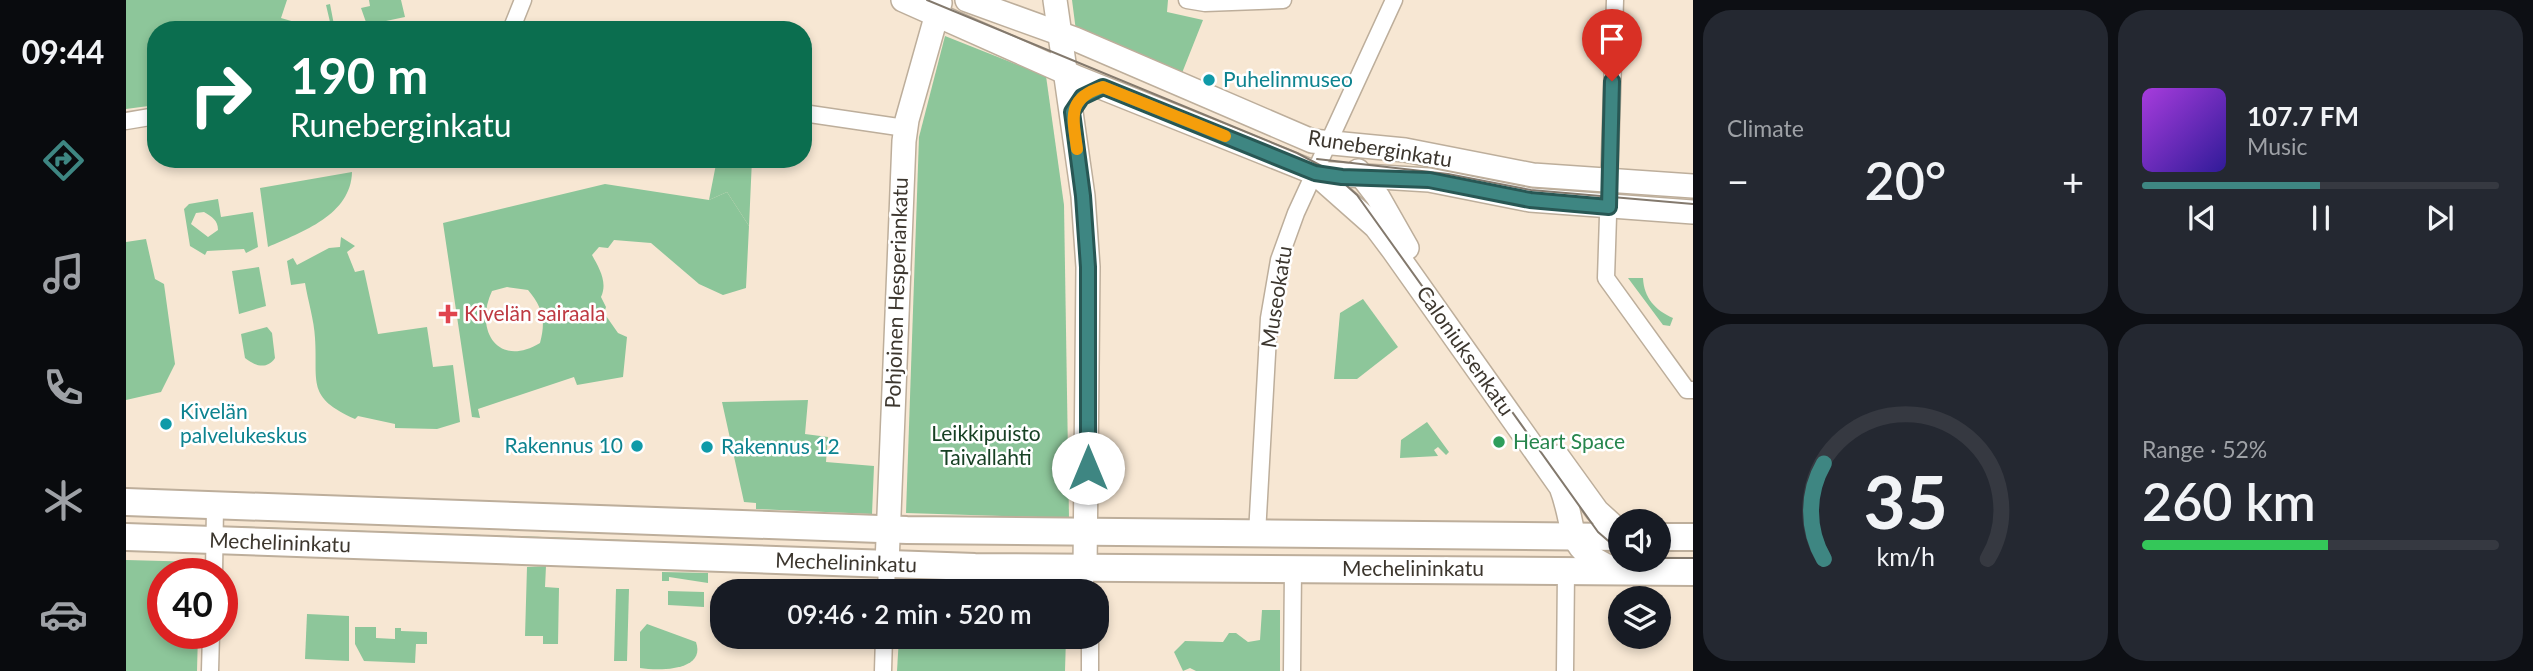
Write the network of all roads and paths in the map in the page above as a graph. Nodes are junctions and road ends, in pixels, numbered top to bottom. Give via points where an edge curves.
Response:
1 (523, 0) edge
2 (903, 0) edge
3 (967, 0) edge
4 (1055, 0) edge
5 (1283, 0) edge
6 (1394, 0) edge
7 (1615, 0) edge
8 (1188, 1) edge
9 (939, 7) edge
10 (515, 21) edge
11 (1059, 34) junction
12 (1063, 70) junction
13 (1103, 87) junction
14 (1072, 112) junction
15 (812, 114) edge
16 (147, 118) edge
17 (126, 121) edge
18 (905, 128) junction
19 (1328, 145) junction
20 (1315, 173) junction
21 (1365, 178) junction
22 (1609, 182) junction
23 (1693, 186) edge
24 (1609, 207) junction
25 (1693, 212) edge
26 (1693, 390) edge
27 (126, 502) edge
28 (215, 506) junction
29 (1608, 522) edge
30 (889, 529) junction
31 (1085, 533) junction
32 (1257, 534) junction
33 (1608, 535) edge
34 (1572, 536) junction
35 (126, 537) edge
36 (1671, 537) edge
37 (1693, 537) edge
38 (214, 541) junction
39 (214, 558) edge
40 (887, 564) junction
41 (1608, 567) edge
42 (1293, 569) junction
43 (1566, 571) junction
44 (1608, 571) edge
45 (1671, 572) edge
46 (1693, 572) edge
47 (886, 579) edge
48 (1073, 579) edge
49 (1085, 579) edge
50 (1104, 579) edge
51 (211, 649) edge
52 (884, 649) edge
53 (1090, 649) edge
54 (210, 671) edge
55 (883, 671) edge
56 (1090, 671) edge
57 (1292, 671) edge
58 (1564, 671) edge

1 - 10 street
2 - 9 main road, Runeberginkatu
3 - 11 main road, Runeberginkatu
4 - 11 main road
5 - 8 street
6 - 19 street, Museokatu
7 - 22 street
9 - 12 main road, Runeberginkatu
9 - 18 main road, Pohjoinen Hesperiankatu
11 - 12 main road
11 - 19 main road, Runeberginkatu
12 - 13 main road, Runeberginkatu
12 - 14 main road
13 - 14 main road via 1082,97
13 - 20 main road, Runeberginkatu
14 - 31 main road via 1088,267
15 - 18 street
16 - 17 street
18 - 30 main road, Pohjoinen Hesperiankatu
19 - 20 street, Museokatu
19 - 21 main road, Caloniuksenkatu
19 - 22 main road, Runeberginkatu via 1384,147 1533,175
20 - 21 main road, Runeberginkatu
20 - 32 street, Museokatu via 1286,237 1273,289
20 - 34 main road, Caloniuksenkatu via 1376,227 1399,258 1560,487
21 - 24 main road, Runeberginkatu via 1429,180 1530,200
21 - 29 main road, Caloniuksenkatu via 1410,253
22 - 23 main road, Runeberginkatu
22 - 24 street
24 - 25 main road, Runeberginkatu
24 - 26 street via 1606,278 1688,390
27 - 28 main road, Mechelininkatu
28 - 30 main road, Mechelininkatu
28 - 38 street
30 - 31 main road, Mechelininkatu
30 - 40 main road, Pohjoinen Hesperiankatu
31 - 32 main road, Mechelininkatu
31 - 49 main road
32 - 34 main road, Mechelininkatu
33 - 34 main road, Mechelininkatu
34 - 41 main road via 1581,550
35 - 38 main road, Mechelininkatu
36 - 37 main road
38 - 39 street
38 - 40 main road, Mechelininkatu
40 - 47 street, Pohjoinen Hesperiankatu
40 - 48 main road, Mechelininkatu
42 - 43 main road, Mechelininkatu
42 - 50 main road, Mechelininkatu
42 - 57 street
43 - 44 main road, Mechelininkatu
43 - 58 street
45 - 46 main road, Mechelininkatu
51 - 54 street
52 - 55 street
53 - 56 street

